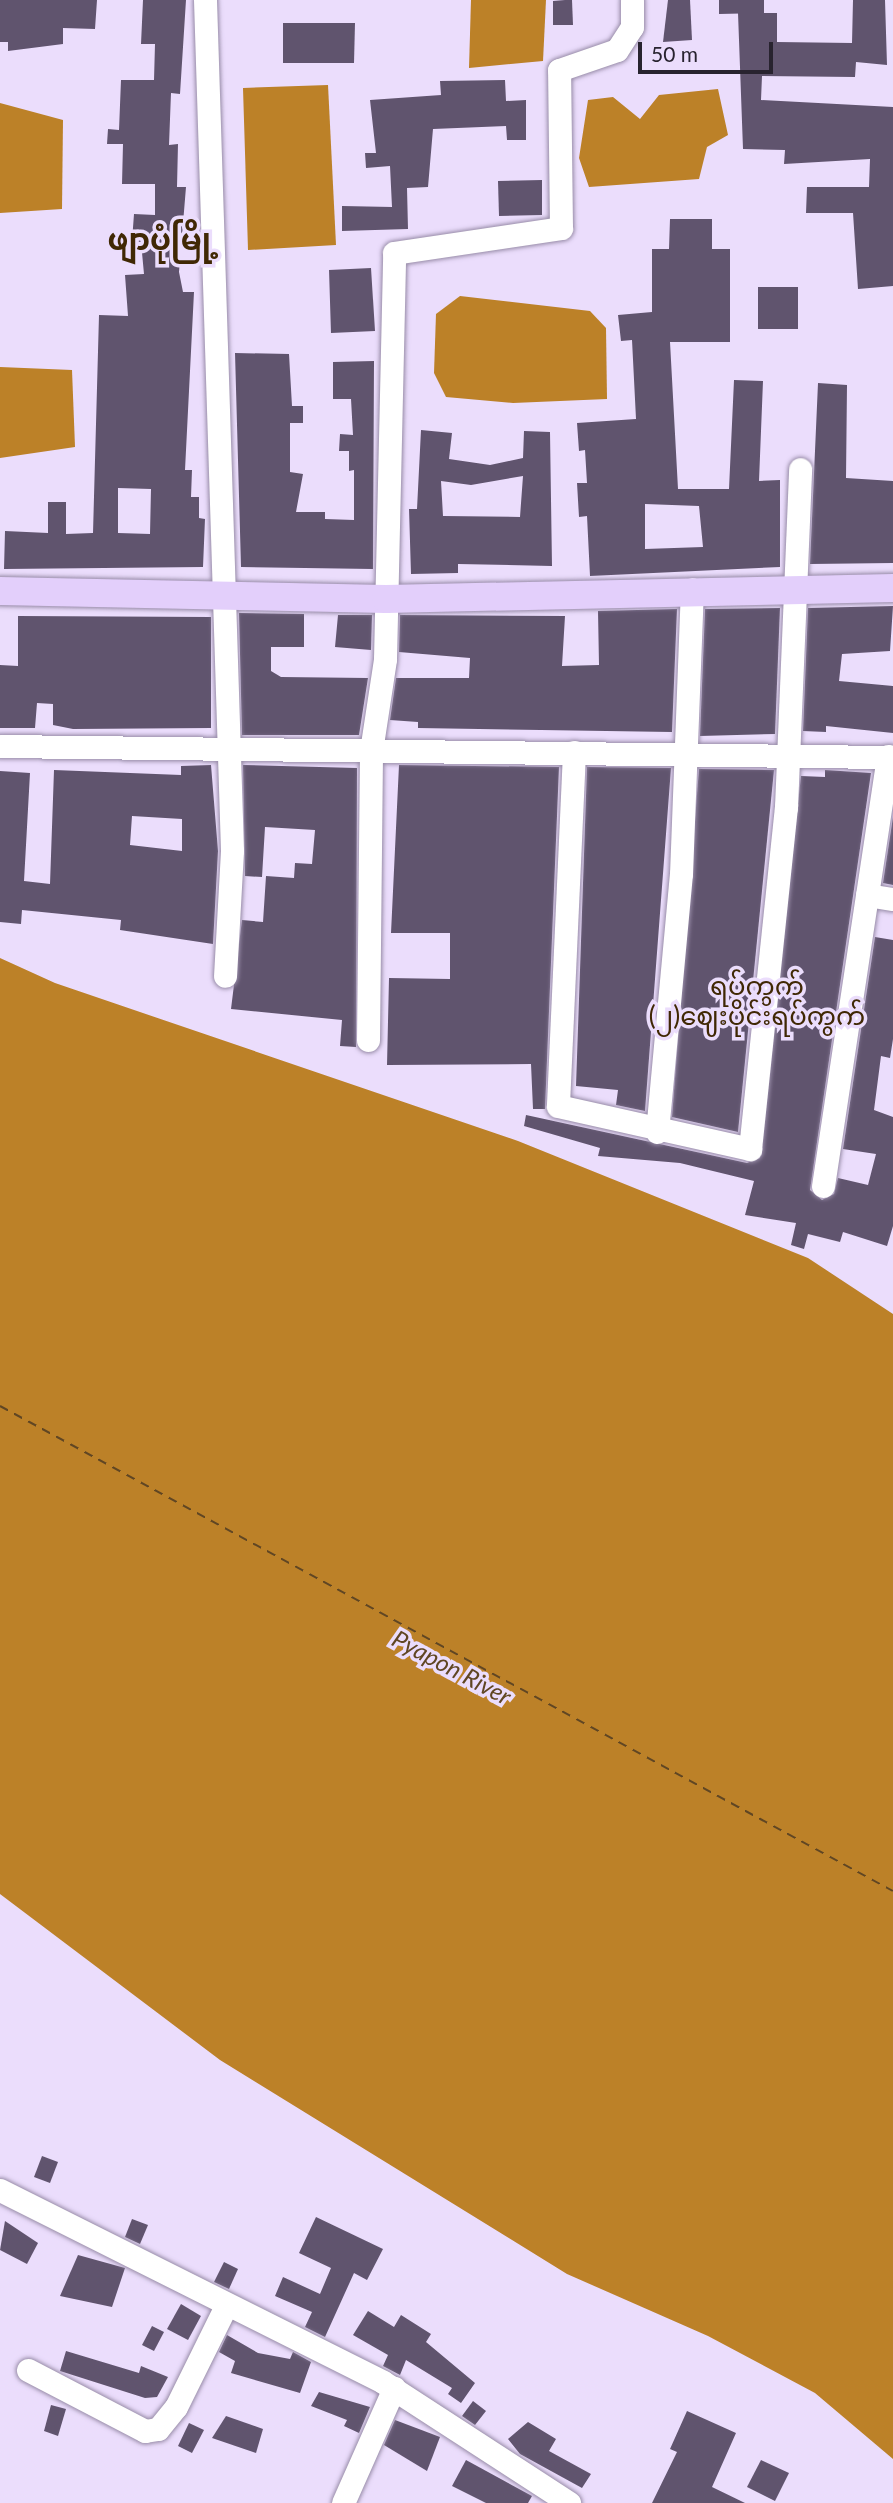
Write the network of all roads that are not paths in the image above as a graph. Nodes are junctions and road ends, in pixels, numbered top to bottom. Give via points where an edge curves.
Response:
1 (205, 0) edge
2 (632, 0) edge
3 (800, 469) dead end
4 (795, 587) junction
5 (893, 588) edge
6 (692, 589) junction
7 (0, 591) edge
8 (220, 594) junction
9 (386, 598) junction
10 (0, 746) edge
11 (228, 748) junction
12 (371, 751) junction
13 (575, 752) junction
14 (687, 752) junction
15 (788, 754) junction
16 (890, 757) edge
17 (867, 895) junction
18 (893, 899) edge
19 (225, 976) dead end
20 (368, 1040) dead end
21 (657, 1132) junction
22 (823, 1186) dead end
23 (0, 2190) edge
24 (226, 2306) junction
25 (28, 2370) dead end
26 (394, 2388) junction
27 (343, 2503) edge
28 (569, 2503) edge

1 - 8 street
2 - 9 street via 632,27 617,50 559,70 561,228 394,253
3 - 4 street
4 - 5 main road
4 - 6 main road
4 - 15 street
6 - 9 main road
6 - 14 street
7 - 8 main road
8 - 9 main road
8 - 11 street
9 - 12 street
10 - 11 street
11 - 12 street
11 - 19 street via 232,851
12 - 13 street
12 - 20 street
13 - 14 street
13 - 21 street via 558,1106
14 - 15 street
14 - 21 street
15 - 16 street
15 - 21 street via 750,1149
16 - 17 street
17 - 18 street
17 - 22 street
23 - 24 street
24 - 25 street via 176,2407 158,2429 145,2431
24 - 26 street
26 - 27 street
26 - 28 street

